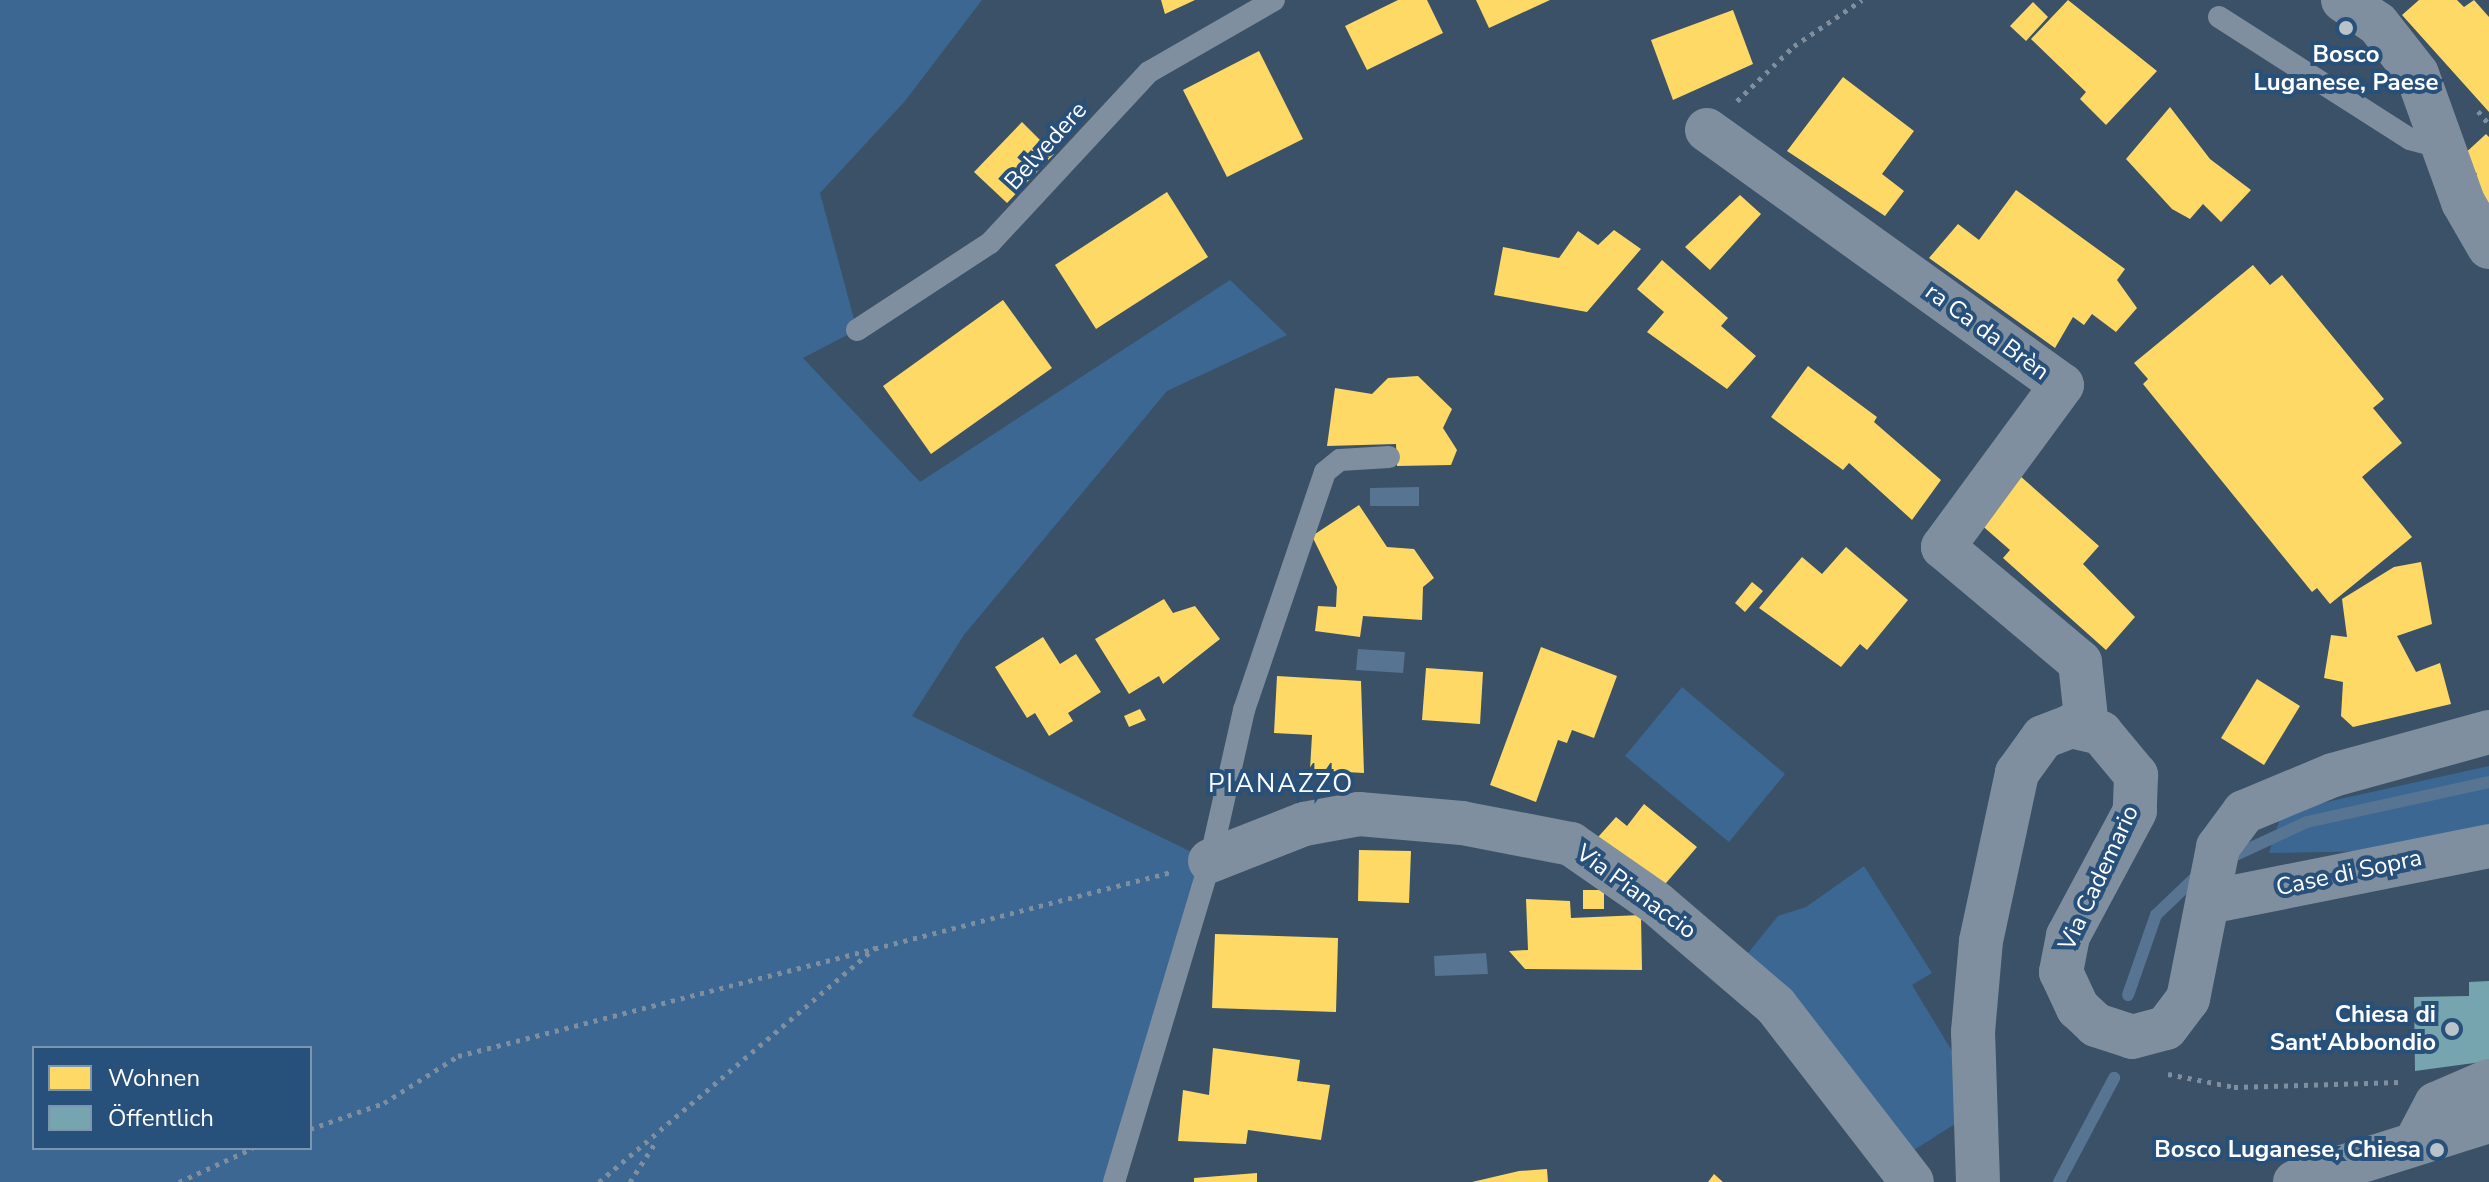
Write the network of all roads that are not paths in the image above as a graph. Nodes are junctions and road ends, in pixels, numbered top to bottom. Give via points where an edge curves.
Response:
1 (1274, 0) edge
2 (2343, 0) edge
3 (2219, 17) dead end
4 (1707, 130) road end
5 (2440, 147) junction
6 (2489, 247) edge
7 (857, 330) dead end
8 (1389, 457) dead end
9 (2087, 728) junction
10 (2489, 732) edge
11 (2489, 846) edge
12 (1210, 861) junction
13 (2212, 883) junction
14 (2489, 1081) edge
15 (2489, 1121) edge
16 (2417, 1140) junction
17 (1114, 1182) edge
18 (1912, 1182) edge
19 (1978, 1182) edge
20 (2295, 1182) edge

1 - 7 lane, Belvedere via 1149,72 990,243
2 - 5 street via 2400,46 2428,101
3 - 5 lane via 2410,139
4 - 9 street, ra Ca da Brèn via 2062,385 1943,547 2080,662
5 - 6 street
8 - 12 lane via 1340,460 1325,472 1244,710
9 - 13 street, Via Cademario via 2117,743 2138,792 2062,956 2065,989 2078,1008 2115,1034 2166,1028 2195,980
9 - 19 street via 2057,729 2033,746 2017,773 1997,851 1974,999
10 - 13 street, Via Cademario via 2271,797 2228,828
11 - 13 street, Case di Sopra
12 - 17 lane
12 - 18 street, Via Pianaccio via 1304,824 1359,814 1462,823 1571,844 1656,903 1776,1006
14 - 16 street via 2436,1104
15 - 16 street
16 - 20 street

